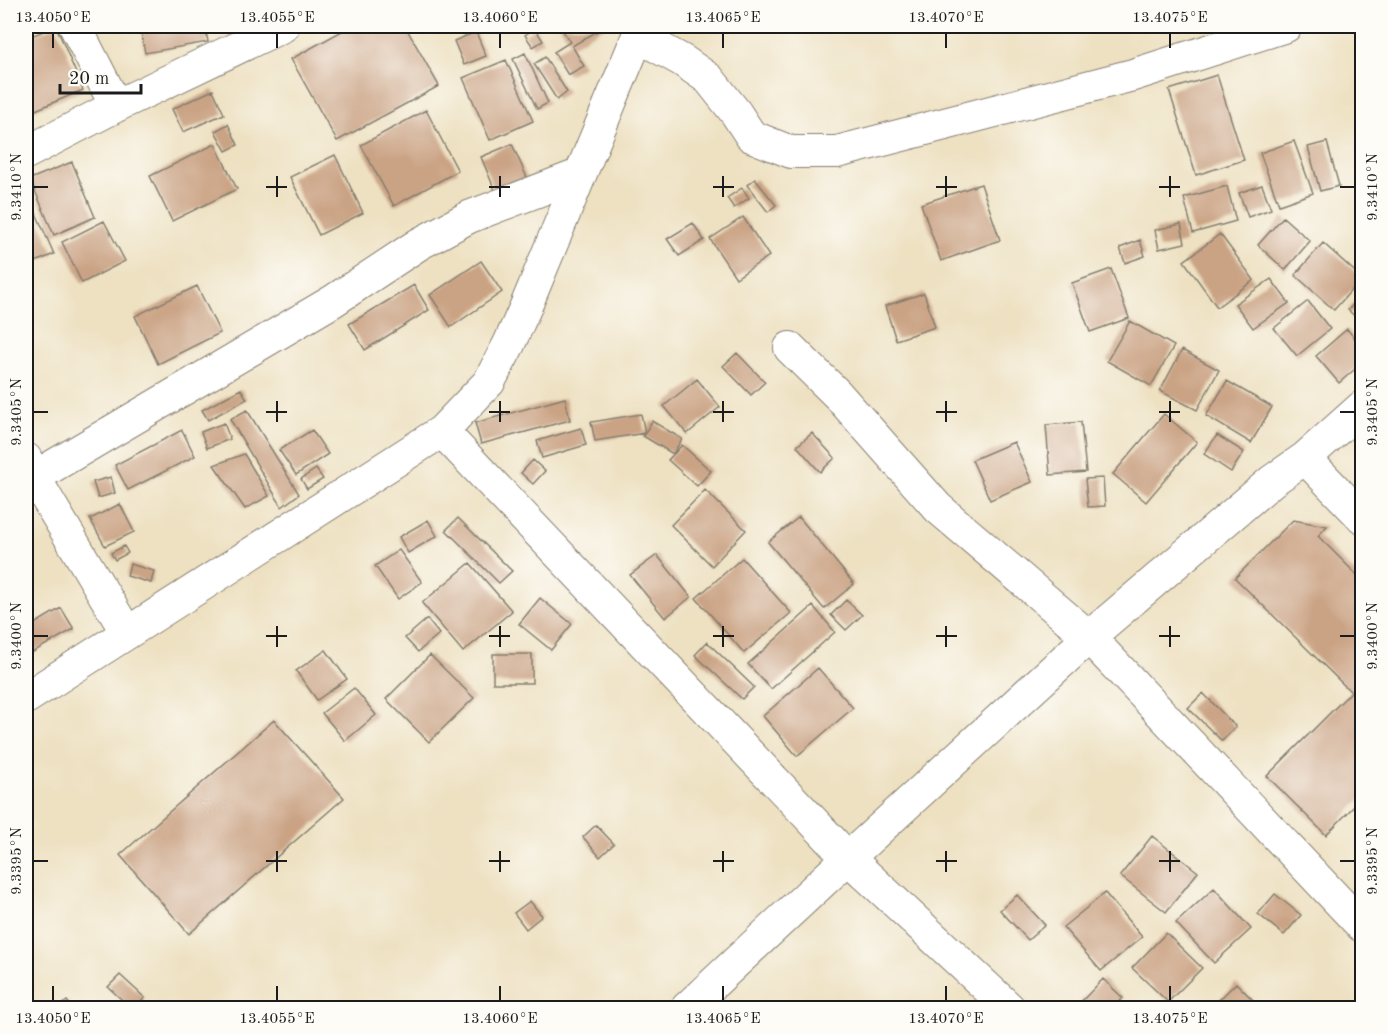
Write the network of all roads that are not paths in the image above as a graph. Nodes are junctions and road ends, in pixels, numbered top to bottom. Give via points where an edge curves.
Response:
1 (75, 26) edge
2 (283, 26) edge
3 (1286, 26) edge
4 (640, 31) edge
5 (116, 106) junction
6 (26, 153) edge
7 (579, 175) junction
8 (790, 348) dead end
9 (1362, 408) edge
10 (442, 431) junction
11 (1305, 458) junction
12 (28, 472) edge
13 (1362, 518) edge
14 (127, 633) junction
15 (1089, 637) junction
16 (26, 698) edge
17 (848, 858) junction
18 (1362, 926) edge
19 (687, 1008) edge
20 (1009, 1008) edge

1 - 5 street
2 - 5 street
3 - 4 street via 1133,75 837,152 791,152 751,136 709,79
4 - 7 street
5 - 6 street
7 - 10 street via 526,306 489,382
7 - 12 street via 469,217 419,244 333,301
8 - 15 street via 837,394 938,508
9 - 11 street
10 - 14 street
10 - 17 street
11 - 13 street
11 - 15 street via 1272,481
12 - 14 street
14 - 16 street
15 - 17 street
15 - 18 street
17 - 19 street
17 - 20 street

